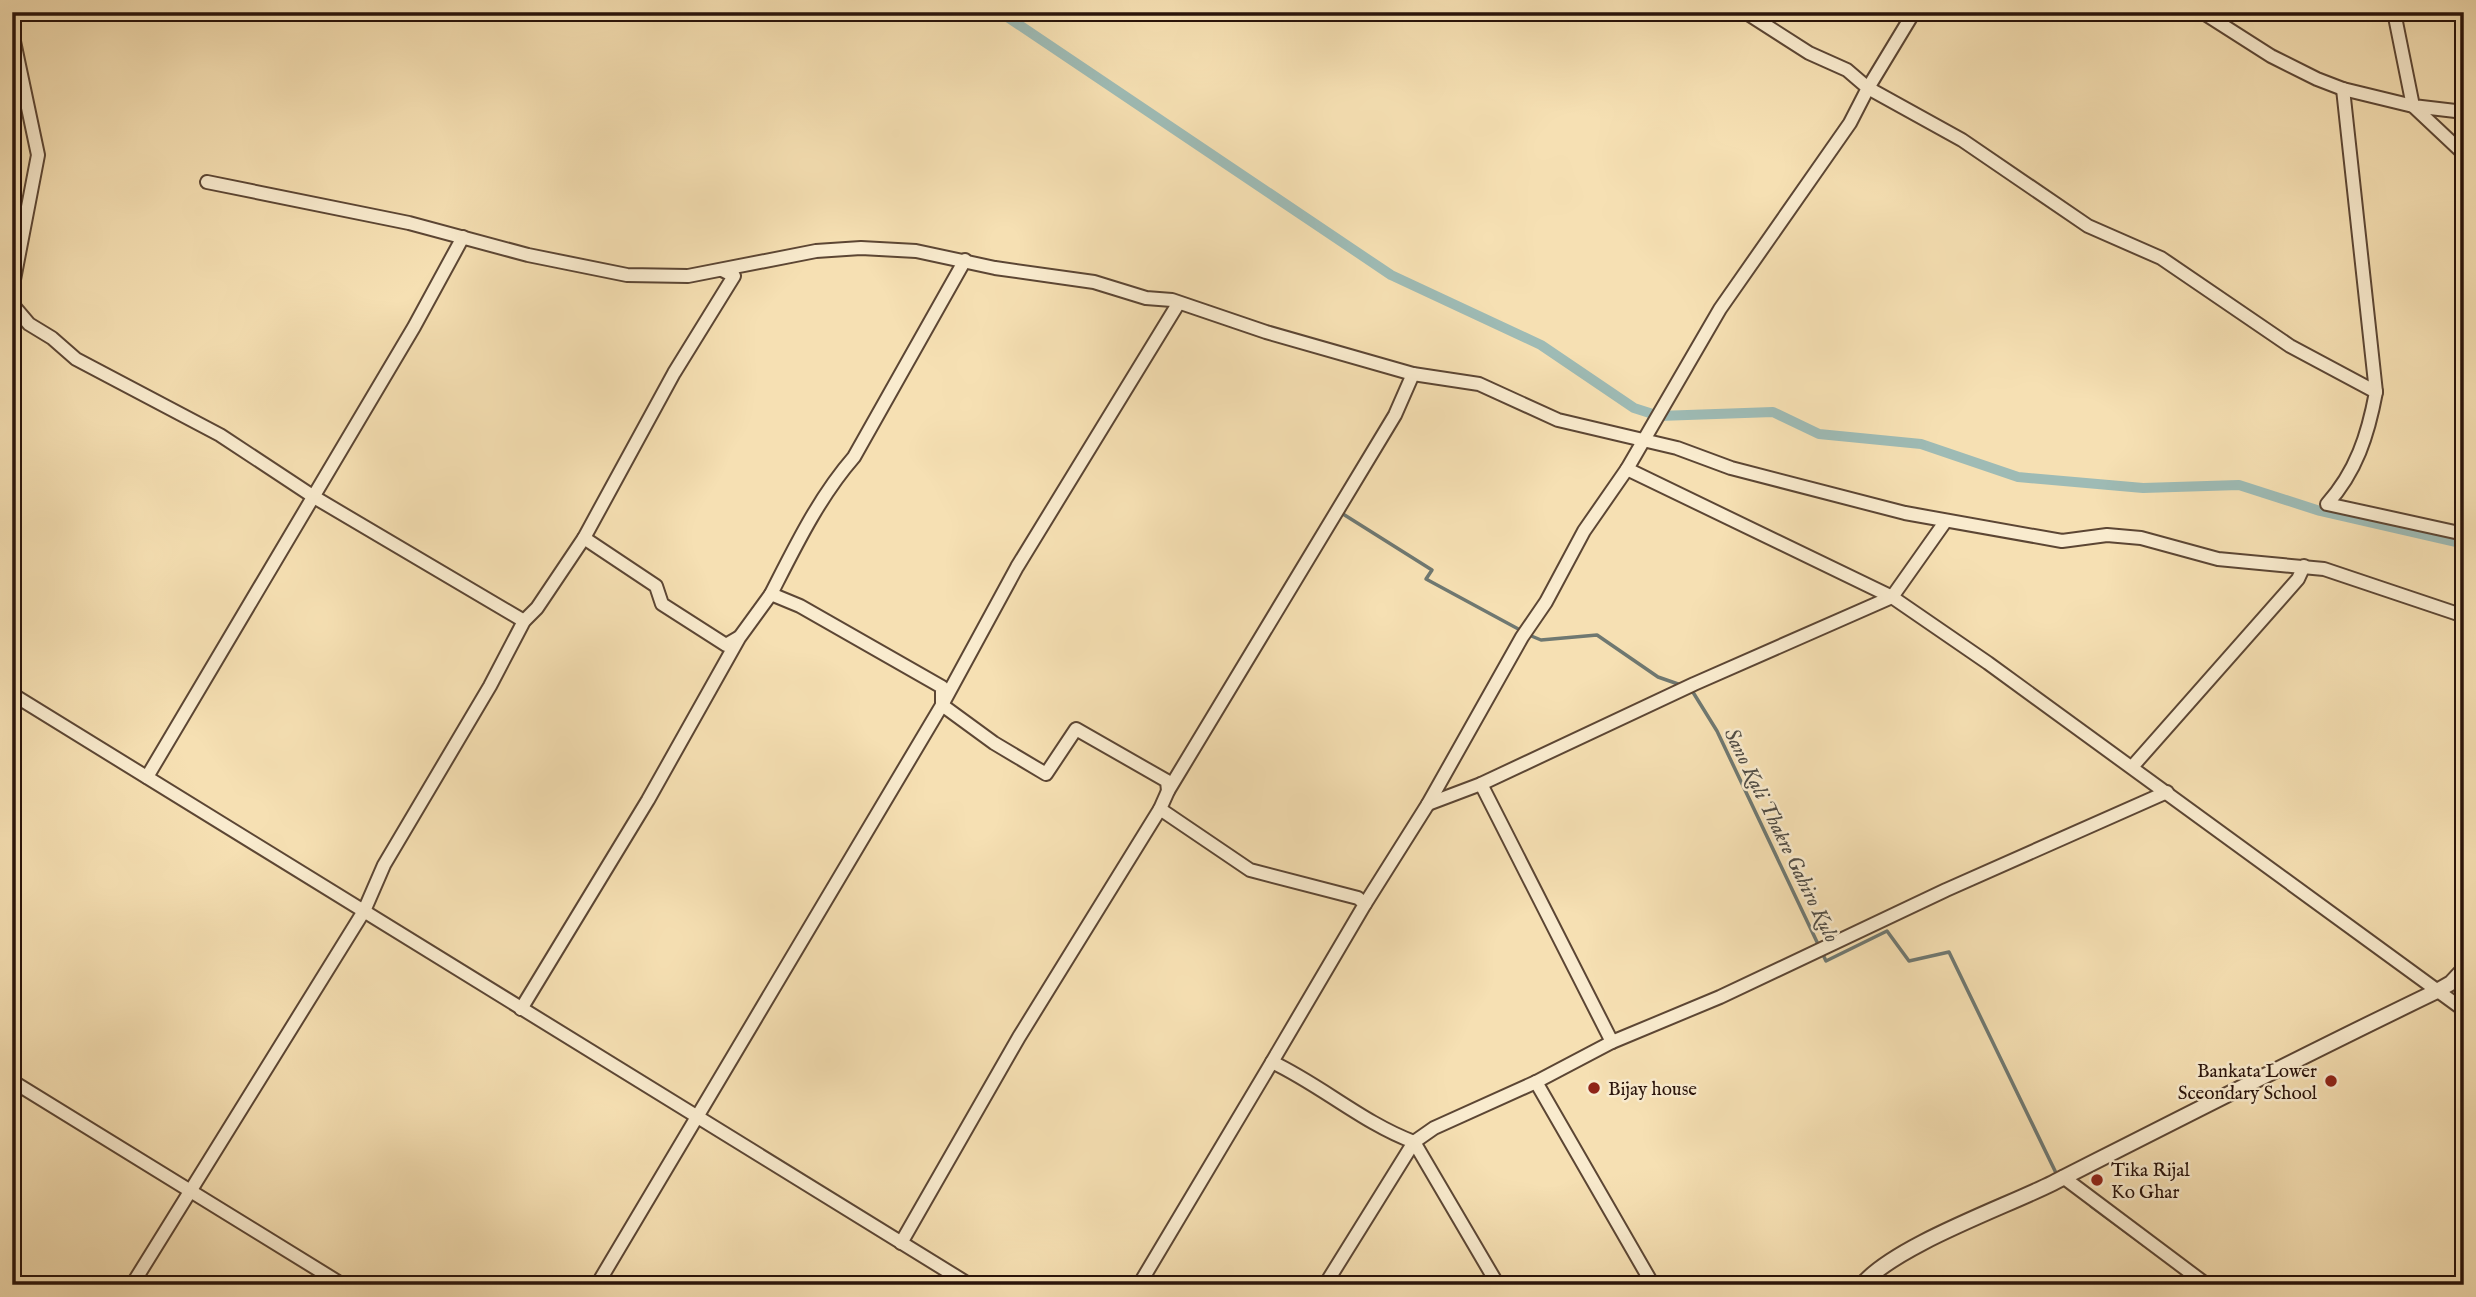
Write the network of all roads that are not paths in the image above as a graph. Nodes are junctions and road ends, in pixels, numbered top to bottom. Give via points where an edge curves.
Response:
1 (1745, 12) edge
2 (1914, 12) edge
3 (2202, 12) edge
4 (2394, 12) edge
5 (12, 32) edge
6 (1868, 88) junction
7 (2343, 89) junction
8 (2413, 106) junction
9 (2464, 112) edge
10 (2464, 154) edge
11 (207, 182) dead end
12 (463, 237) junction
13 (965, 260) junction
14 (722, 270) junction
15 (12, 290) edge
16 (12, 304) edge
17 (1178, 304) junction
18 (1413, 374) junction
19 (2376, 392) junction
20 (1642, 443) junction
21 (1627, 469) junction
22 (314, 497) junction
23 (1945, 522) junction
24 (2464, 534) edge
25 (584, 538) junction
26 (2304, 566) junction
27 (771, 594) junction
28 (1892, 597) junction
29 (2464, 617) edge
30 (524, 621) junction
31 (739, 638) junction
32 (12, 694) edge
33 (942, 705) junction
34 (2132, 767) junction
35 (147, 777) junction
36 (1481, 784) junction
37 (1168, 791) junction
38 (2162, 795) junction
39 (1428, 804) junction
40 (1160, 809) junction
41 (1365, 904) junction
42 (364, 911) junction
43 (2464, 969) edge
44 (2437, 991) junction
45 (521, 1009) junction
46 (2464, 1010) edge
47 (1612, 1042) junction
48 (1272, 1062) junction
49 (12, 1081) edge
50 (1536, 1082) junction
51 (699, 1118) junction
52 (1414, 1142) junction
53 (2059, 1179) junction
54 (192, 1189) junction
55 (901, 1243) junction
56 (132, 1285) edge
57 (343, 1285) edge
58 (597, 1285) edge
59 (970, 1285) edge
60 (1139, 1285) edge
61 (1325, 1285) edge
62 (1498, 1285) edge
63 (1653, 1285) edge
64 (1862, 1285) edge
65 (2207, 1285) edge

1 - 6 street via 1847,70
2 - 6 street
3 - 7 street via 2271,56
4 - 8 street
5 - 15 street via 37,157
6 - 19 street via 1962,140 2088,226 2161,258 2290,346
6 - 20 street via 1850,123 1720,309
7 - 8 street
7 - 19 street
8 - 9 street
8 - 10 street
11 - 12 street
12 - 14 street via 627,275 669,277
12 - 22 street
13 - 14 street via 861,248 816,251
13 - 17 street via 1094,282
13 - 27 street
14 - 25 street via 734,276 674,373
16 - 22 street via 29,324 76,359 220,435
17 - 18 street
17 - 33 street via 1017,567
18 - 20 street via 1479,384 1558,421
18 - 37 street via 1395,415
19 - 24 street via 2347,482 2327,504
20 - 21 street
20 - 23 street via 1677,448 1731,468
21 - 28 street
21 - 39 street via 1584,531
22 - 30 street
22 - 35 street
23 - 26 street via 2062,541 2107,535 2141,537 2218,559
23 - 28 street
25 - 30 street
25 - 31 street via 656,586 662,604 726,645
26 - 29 street via 2354,577
26 - 34 street via 2298,579
27 - 31 street
27 - 33 street via 942,687
28 - 34 street
28 - 36 street
30 - 42 street via 384,865
31 - 45 street via 648,800
32 - 35 street
33 - 37 street via 1046,774 1076,729 1167,781
33 - 51 street
34 - 38 street
35 - 42 street
36 - 39 street
36 - 47 street
37 - 40 street
38 - 44 street
38 - 47 street
39 - 41 street
40 - 41 street via 1250,870 1358,898
40 - 55 street via 1019,1037
41 - 48 street
42 - 45 street
42 - 54 street
43 - 44 street
44 - 46 street
44 - 53 street
45 - 51 street
47 - 50 street
48 - 52 street
48 - 60 street
49 - 54 street
50 - 52 street via 1434,1128
50 - 63 street
51 - 55 street
51 - 58 street
52 - 61 street
52 - 62 street
53 - 64 street via 1906,1253 1871,1274
53 - 65 street
54 - 56 street
54 - 57 street
55 - 59 street

